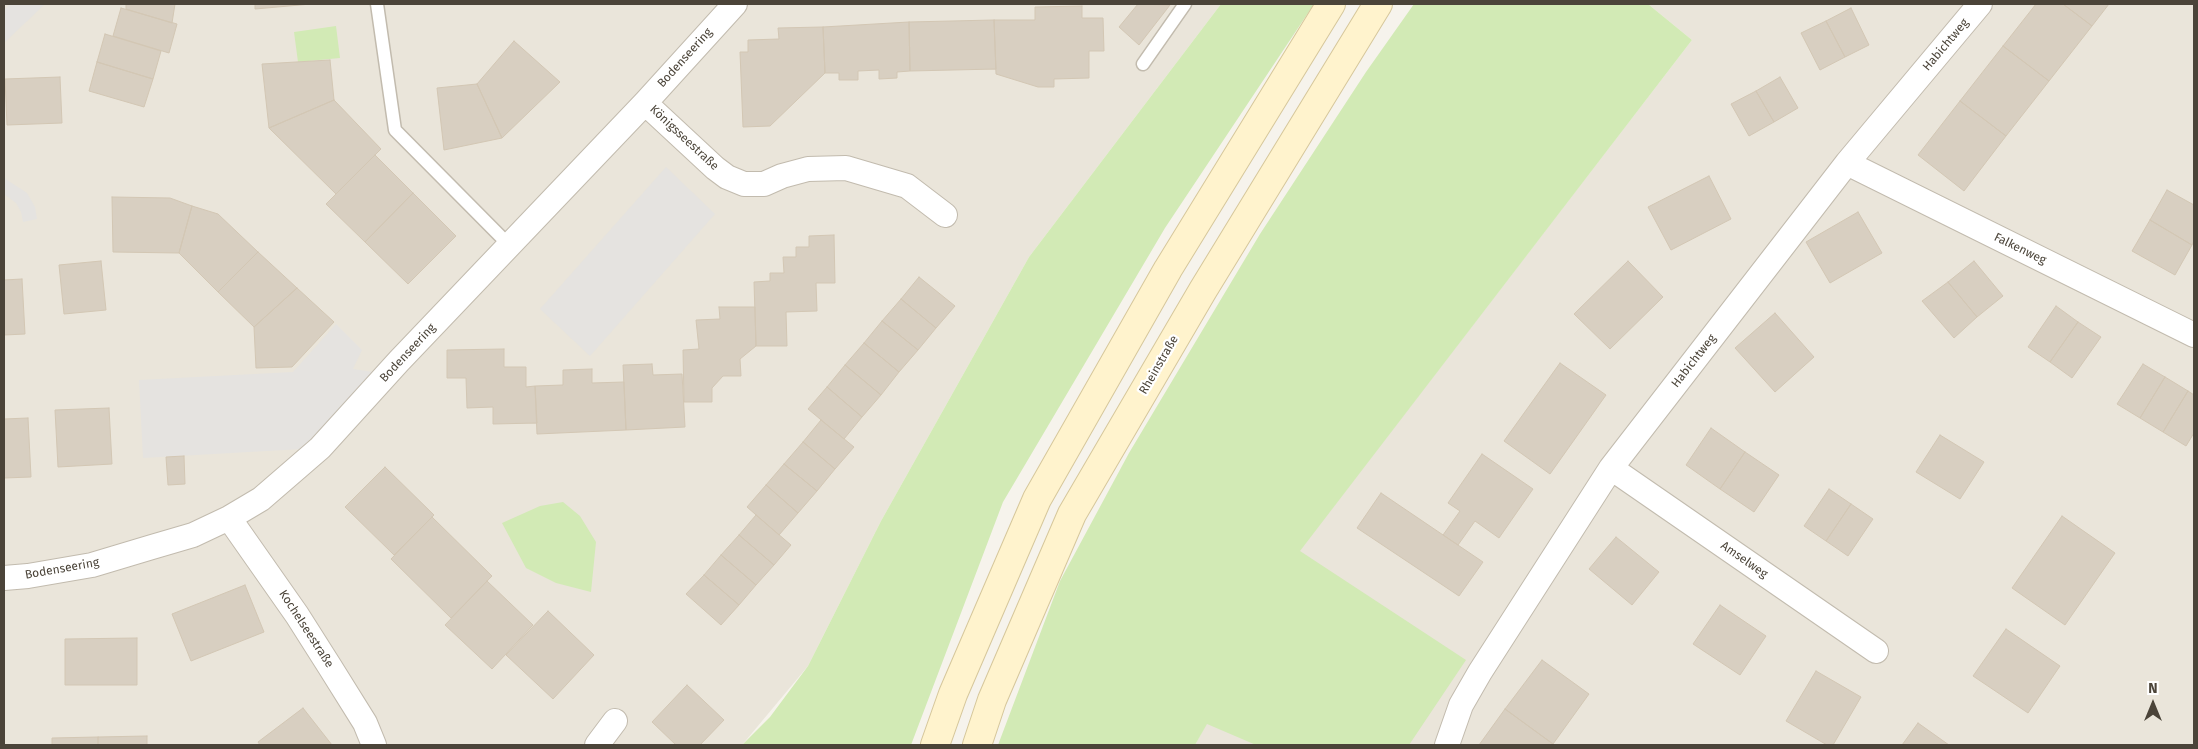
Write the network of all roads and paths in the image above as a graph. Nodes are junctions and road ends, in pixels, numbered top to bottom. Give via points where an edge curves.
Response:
1 (377, 4) edge
2 (735, 4) edge
3 (1185, 4) edge
4 (1331, 4) edge
5 (1378, 4) edge
6 (1980, 4) edge
7 (1143, 64) dead end
8 (646, 102) junction
9 (1847, 163) junction
10 (945, 215) dead end
11 (510, 246) junction
12 (2193, 331) edge
13 (1611, 468) junction
14 (229, 518) junction
15 (4, 578) edge
16 (1876, 651) dead end
17 (615, 721) dead end
18 (374, 745) edge
19 (597, 745) edge
20 (935, 745) edge
21 (976, 745) edge
22 (1447, 745) edge

1 - 11 lane via 395,130
2 - 8 street, Bodenseering
3 - 7 lane
4 - 20 street via 1168,269 1037,498 953,694
5 - 21 street, Rheinstraße via 1203,290 1072,514
6 - 9 street, Habichtweg
8 - 10 street, Königsseestraße via 715,168 744,184 764,184 808,169 846,168 907,186
8 - 11 street, Bodenseering
9 - 12 street, Falkenweg
9 - 13 street, Habichtweg
11 - 14 street, Bodenseering via 320,448 261,499
13 - 16 street, Amselweg
13 - 22 street, Habichtweg via 1480,672 1461,705
14 - 15 street, Bodenseering via 193,535 92,565
14 - 18 street, Kochelseestraße via 326,660 365,723
17 - 19 street

